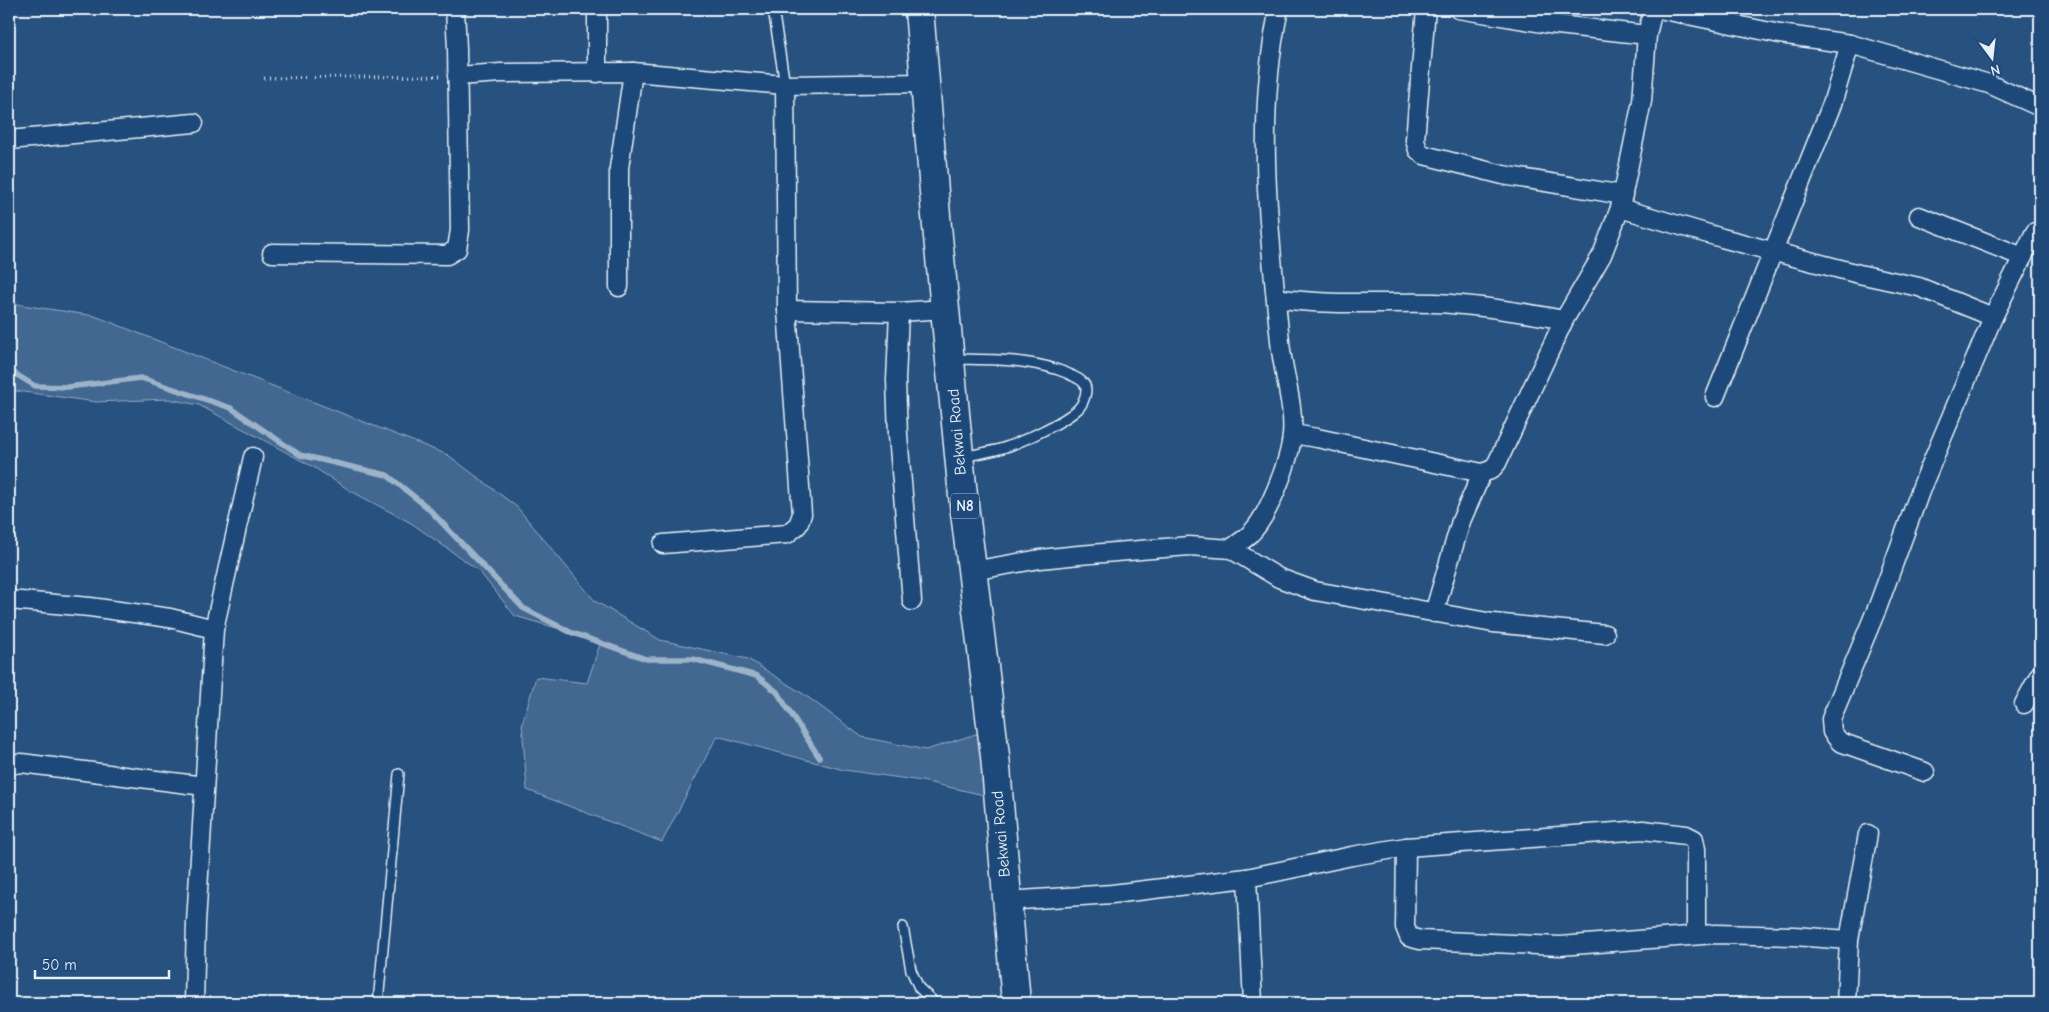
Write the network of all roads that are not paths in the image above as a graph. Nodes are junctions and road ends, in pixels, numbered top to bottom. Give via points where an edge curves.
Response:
1 (455, 9) edge
2 (597, 9) edge
3 (774, 9) edge
4 (919, 9) edge
5 (1279, 9) edge
6 (1426, 9) edge
7 (1458, 9) edge
8 (1653, 9) edge
9 (1659, 9) edge
10 (1647, 35) junction
11 (1850, 44) junction
12 (633, 72) junction
13 (597, 74) junction
14 (457, 76) junction
15 (925, 83) junction
16 (785, 85) junction
17 (2040, 106) edge
18 (194, 123) dead end
19 (9, 140) edge
20 (1621, 201) junction
21 (1918, 216) dead end
22 (2039, 228) edge
23 (1774, 251) junction
24 (272, 253) dead end
25 (2023, 257) junction
26 (619, 287) dead end
27 (1276, 298) junction
28 (945, 309) junction
29 (787, 310) junction
30 (899, 312) junction
31 (1993, 317) junction
32 (1564, 320) junction
33 (950, 358) junction
34 (1715, 397) dead end
35 (1292, 434) junction
36 (252, 457) dead end
37 (960, 457) junction
38 (1482, 474) junction
39 (663, 544) dead end
40 (1231, 549) junction
41 (972, 571) junction
42 (9, 600) edge
43 (912, 601) dead end
44 (1434, 613) junction
45 (214, 629) junction
46 (1605, 634) dead end
47 (2040, 674) edge
48 (2024, 704) dead end
49 (9, 765) edge
50 (1925, 772) dead end
51 (399, 774) dead end
52 (204, 786) junction
53 (1868, 834) dead end
54 (1406, 847) junction
55 (1247, 878) junction
56 (1006, 902) junction
57 (903, 927) dead end
58 (1696, 934) junction
59 (1849, 940) junction
60 (194, 1003) edge
61 (378, 1003) edge
62 (935, 1003) edge
63 (1016, 1003) edge
64 (1253, 1003) edge
65 (1846, 1003) edge

1 - 14 street
2 - 13 street
3 - 16 lane
4 - 15 highway, Bekwai Road / N8
5 - 27 street via 1269,60 1265,141
6 - 20 street via 1415,140 1418,150 1424,155 1503,175
7 - 10 street
8 - 10 street
9 - 11 street via 1780,34
10 - 20 street via 1642,102
11 - 17 street via 1990,84
11 - 23 street via 1832,104
12 - 13 street
12 - 16 street
12 - 26 street via 619,168
13 - 14 street
14 - 24 street via 460,230 457,249 447,255
15 - 16 street
15 - 28 highway, Bekwai Road / N8
16 - 29 street
18 - 19 street
20 - 23 street via 1684,228
20 - 32 street via 1602,255
21 - 25 street
22 - 25 street
23 - 31 street via 1919,287
23 - 34 street
25 - 31 street
27 - 32 street via 1332,303 1437,303
27 - 35 street
28 - 30 street
28 - 33 highway, Bekwai Road / N8
29 - 30 street
29 - 39 street via 802,514 798,525 787,534
30 - 43 street via 898,435
31 - 50 street via 1922,486 1878,606 1831,719 1832,732 1840,742
32 - 38 street via 1497,462
33 - 37 highway, Bekwai Road / N8
33 - 37 lane via 1027,362 1059,370 1078,378 1085,385 1086,394 1078,409 1053,425 1004,448
35 - 38 street
35 - 40 street via 1279,483 1263,516 1250,534
36 - 45 street
37 - 41 highway, Bekwai Road / N8
38 - 44 street via 1461,521
40 - 41 street via 1189,546 1079,555
40 - 44 street via 1279,578 1315,591
41 - 56 highway, Bekwai Road / N8 via 995,756
42 - 45 street via 170,618
44 - 46 street via 1493,623
45 - 52 street
47 - 48 street
49 - 52 street via 22,762
51 - 61 lane
52 - 60 street
53 - 59 street
54 - 55 street
54 - 58 street via 1405,927 1408,937 1560,946
54 - 58 street via 1642,830 1686,835 1694,839 1696,849
55 - 56 street via 1112,894
55 - 64 street
56 - 63 highway, Bekwai Road / N8
57 - 62 lane via 911,970 919,988
58 - 59 street
59 - 65 street

